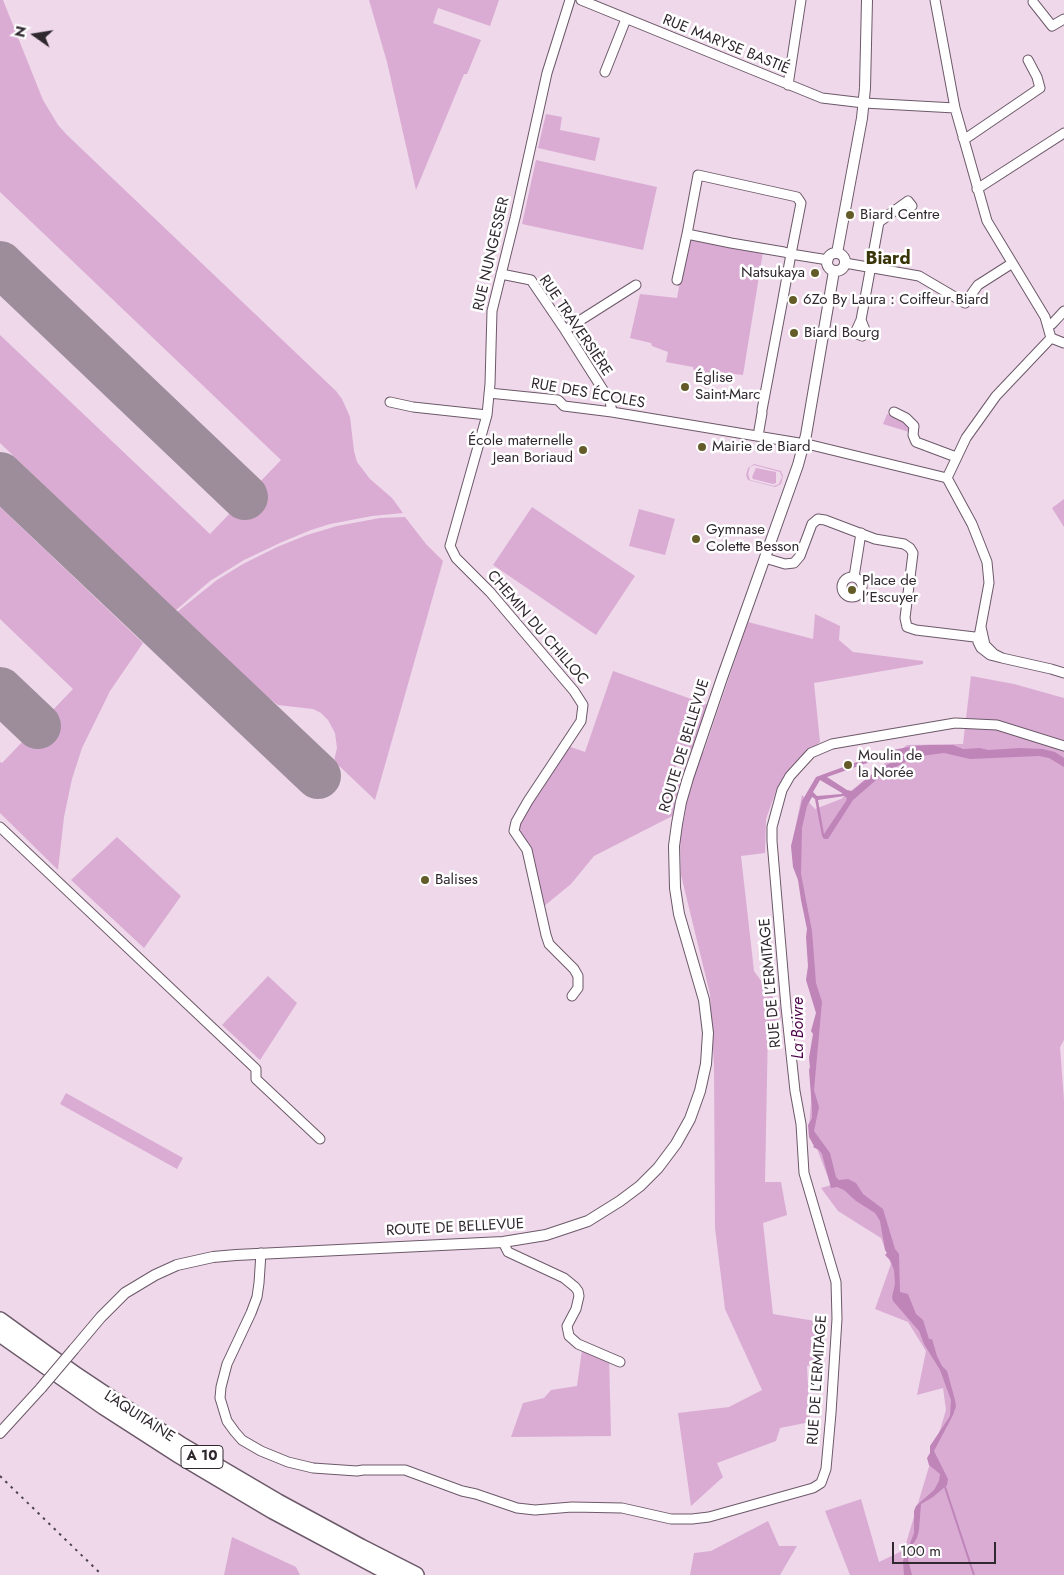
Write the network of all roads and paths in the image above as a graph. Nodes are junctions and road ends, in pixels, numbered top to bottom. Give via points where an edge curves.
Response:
1 (570, 0) edge
2 (581, 0) edge
3 (801, 0) edge
4 (867, 0) edge
5 (935, 0) edge
6 (1033, 2) dead end
7 (1064, 19) edge
8 (626, 20) junction
9 (1028, 60) dead end
10 (605, 72) dead end
11 (788, 85) junction
12 (864, 103) junction
13 (954, 108) junction
14 (1064, 133) edge
15 (963, 138) junction
16 (977, 189) junction
17 (912, 206) dead end
18 (687, 234) junction
19 (837, 253) junction
20 (792, 254) junction
21 (828, 260) junction
22 (845, 263) junction
23 (1011, 264) junction
24 (870, 267) junction
25 (834, 271) junction
26 (501, 274) junction
27 (678, 280) dead end
28 (636, 285) dead end
29 (1064, 311) edge
30 (862, 320) dead end
31 (1048, 326) junction
32 (565, 330) junction
33 (1051, 338) junction
34 (1064, 343) edge
35 (489, 393) junction
36 (390, 402) dead end
37 (612, 412) junction
38 (894, 412) dead end
39 (487, 415) junction
40 (758, 436) junction
41 (804, 444) junction
42 (956, 457) junction
43 (947, 478) junction
44 (862, 533) junction
45 (450, 546) joint
46 (765, 558) junction
47 (854, 577) dead end
48 (981, 638) junction
49 (1064, 673) edge
50 (1064, 746) edge
51 (0, 828) edge
52 (572, 996) dead end
53 (320, 1139) dead end
54 (503, 1242) junction
55 (261, 1253) junction
56 (0, 1320) edge
57 (0, 1334) edge
58 (620, 1362) dead end
59 (0, 1433) edge
60 (392, 1575) edge
61 (416, 1575) edge

1 - 26 street, RUE NUNGESSER via 547,73
2 - 8 street, RUE MARYSE BASTIÉ
3 - 11 street
4 - 12 street
5 - 13 street
6 - 7 street via 1052,26
8 - 10 street
8 - 11 street, RUE MARYSE BASTIÉ
9 - 15 street via 1040,88
11 - 12 street, RUE MARYSE BASTIÉ via 822,98
12 - 13 street, RUE MARYSE BASTIÉ
12 - 19 street
13 - 15 street
14 - 16 street
15 - 16 street
16 - 23 street via 987,221
17 - 24 street via 908,201 879,222
18 - 20 street
18 - 20 street via 698,175 797,197 801,203
18 - 27 street
19 - 21 street
19 - 22 street
20 - 21 street
20 - 40 street
21 - 25 street via 828,266
22 - 24 street
22 - 25 street
23 - 24 street via 978,285 965,303 919,276
23 - 31 street
24 - 30 street
25 - 41 street, ROUTE DE BELLEVUE
26 - 32 street, RUE TRAVERSIÈRE via 531,280
26 - 35 street, RUE NUNGESSER via 492,311
28 - 32 street
29 - 31 street
31 - 33 street
32 - 37 street, RUE TRAVERSIÈRE via 610,401
33 - 34 street
33 - 42 street via 996,396
35 - 37 street, RUE DES ÉCOLES via 558,400 564,406
35 - 39 street, RUE NUNGESSER
36 - 39 street
37 - 40 street, RUE DES ÉCOLES
38 - 42 street via 914,426 916,442
39 - 45 street, RUE NUNGESSER
40 - 41 street, RUE DES ÉCOLES
41 - 43 street, RUE DES ÉCOLES
41 - 46 street, ROUTE DE BELLEVUE
42 - 43 street
43 - 48 street via 972,524 986,562 989,582
44 - 46 street via 818,519 812,524 800,556 794,563 785,564
44 - 47 street
44 - 48 street via 885,542 904,544 913,553 905,618 907,627
45 - 52 street, CHEMIN DU CHILLOC via 456,558 490,592 583,705 581,721 524,808 514,831 527,850 549,944 578,976 578,988
46 - 54 street, ROUTE DE BELLEVUE via 688,778 676,824 675,888 704,1000 708,1033 704,1073 690,1119 658,1168 620,1202 568,1229
48 - 49 street via 978,642 990,655
50 - 55 street, RUE DE L’ERMITAGE via 997,725 954,723 832,744 811,753 782,790 772,827 772,841 795,1091 804,1173 836,1282 837,1319 821,1483 709,1517 676,1520 622,1508 517,1508 405,1470 313,1468 261,1451 235,1432 227,1421 220,1398 227,1364 254,1306
51 - 53 street via 256,1069 256,1079
54 - 55 street, ROUTE DE BELLEVUE
54 - 58 street via 508,1252 564,1278 575,1287 579,1296 568,1326 569,1336 578,1344
55 - 59 street, ROUTE DE BELLEVUE, bridge via 208,1258 178,1265 134,1286 113,1304
56 - 61 highway, L'AQUITAINE / A 10 via 110,1398 197,1454 326,1529
57 - 60 highway, L'AQUITAINE / A 10 via 193,1464 272,1511

